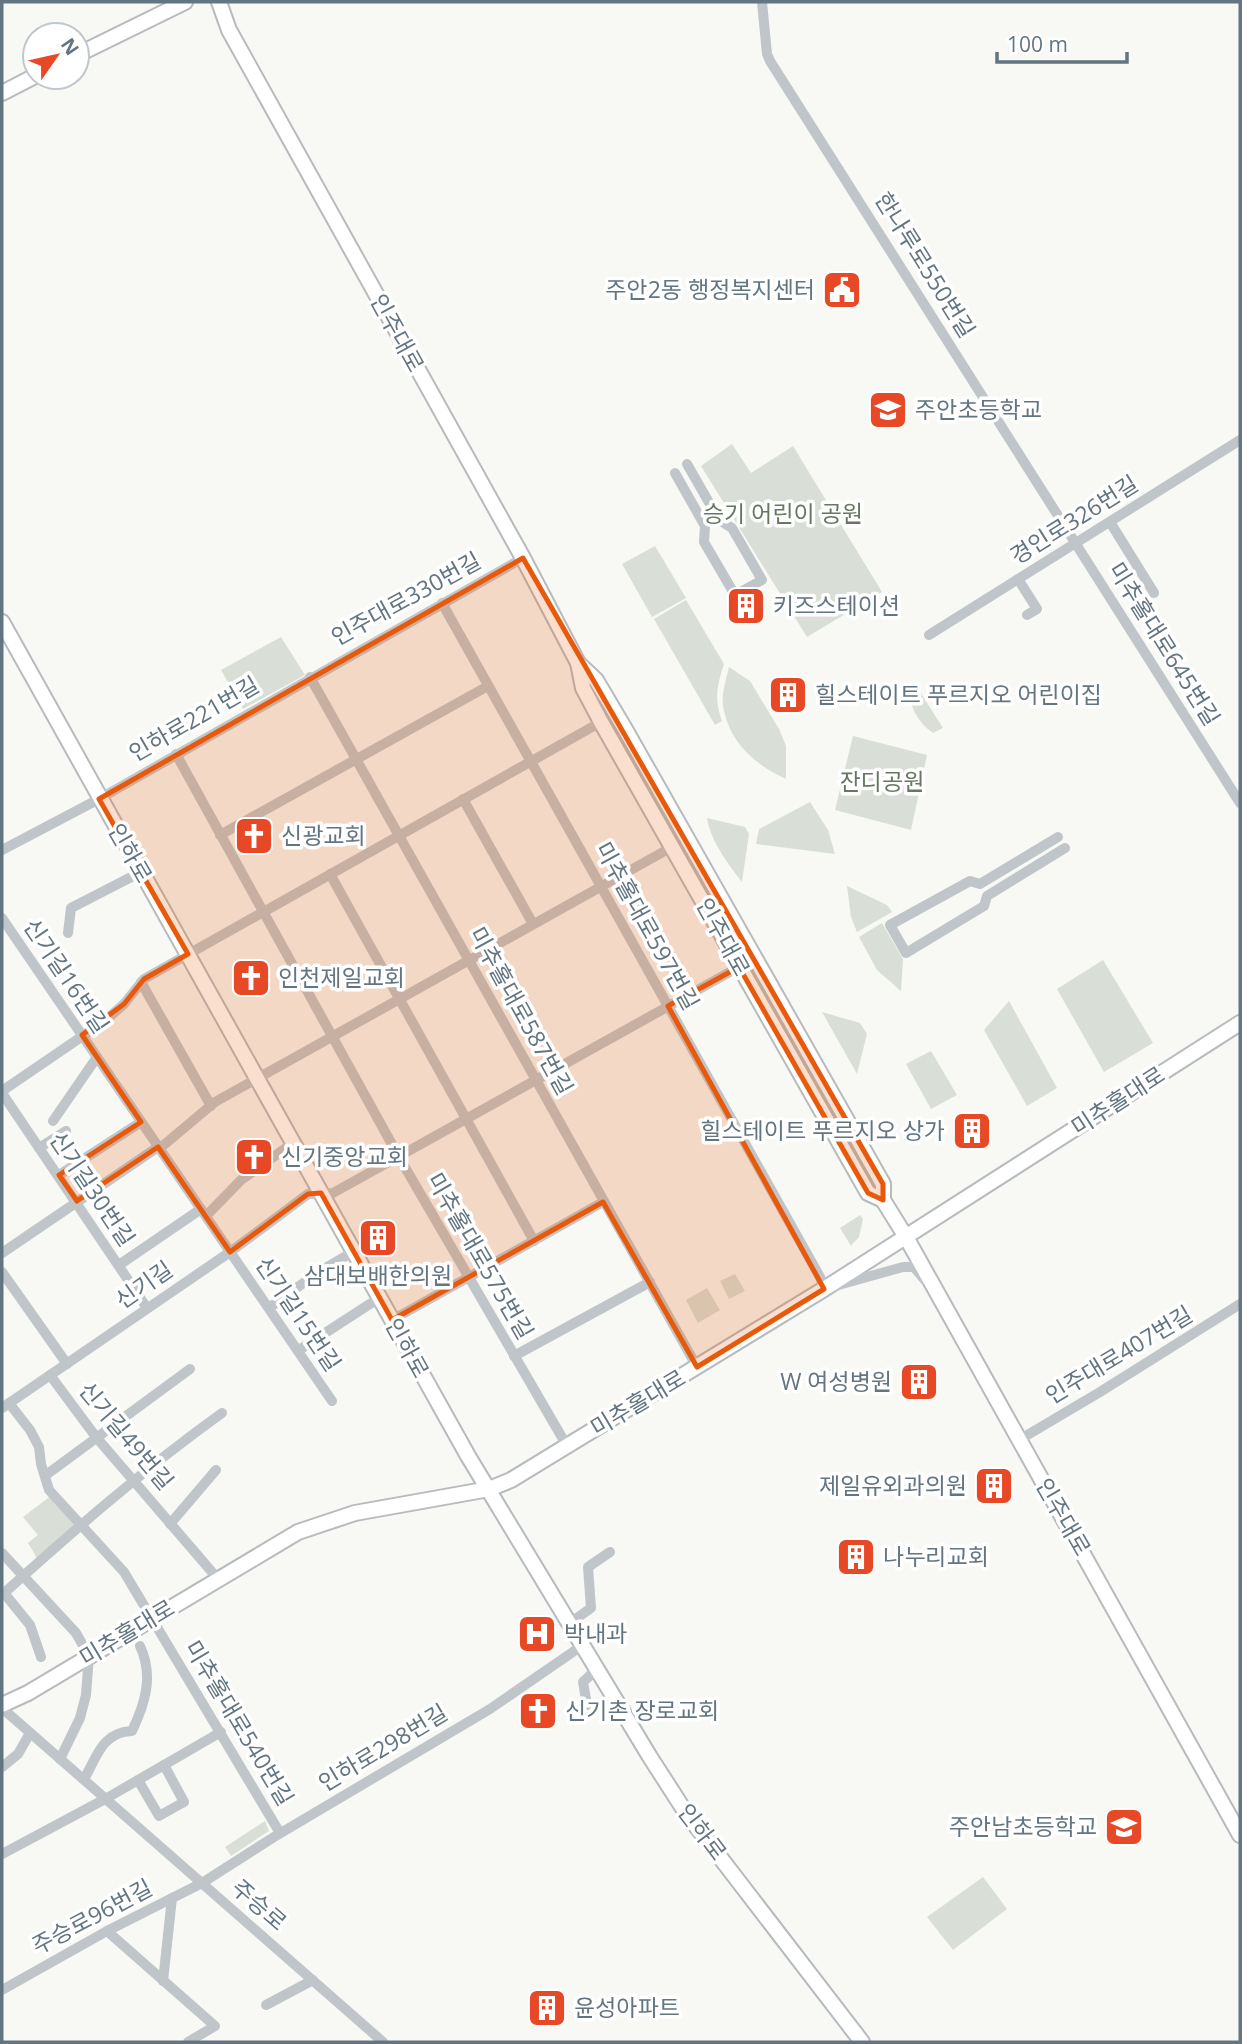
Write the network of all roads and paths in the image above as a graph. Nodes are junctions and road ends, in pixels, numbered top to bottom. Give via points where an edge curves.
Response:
1 (185, 2) edge
2 (219, 2) edge
3 (762, 2) edge
4 (91, 48) edge
5 (21, 83) edge
6 (2, 93) edge
7 (1240, 440) edge
8 (687, 464) dead end
9 (675, 473) dead end
10 (1110, 522) junction
11 (1076, 543) junction
12 (523, 558) junction
13 (1018, 579) junction
14 (1154, 593) dead end
15 (442, 604) junction
16 (1027, 615) dead end
17 (2, 622) edge
18 (929, 635) dead end
19 (578, 663) junction
20 (310, 677) junction
21 (488, 686) junction
22 (601, 722) junction
23 (176, 754) junction
24 (356, 759) junction
25 (530, 761) junction
26 (99, 799) junction
27 (463, 799) junction
28 (1240, 803) edge
29 (220, 835) junction
30 (399, 835) junction
31 (1058, 837) dead end
32 (671, 847) junction
33 (1065, 848) dead end
34 (2, 850) edge
35 (141, 872) junction
36 (330, 874) junction
37 (600, 886) junction
38 (262, 912) junction
39 (2, 918) edge
40 (533, 924) junction
41 (68, 933) dead end
42 (187, 955) junction
43 (755, 958) junction
44 (468, 960) junction
45 (739, 967) junction
46 (141, 982) junction
47 (400, 999) junction
48 (668, 1006) junction
49 (1240, 1023) edge
50 (82, 1035) junction
51 (333, 1036) junction
52 (96, 1057) junction
53 (257, 1079) junction
54 (535, 1080) junction
55 (2, 1092) edge
56 (211, 1106) junction
57 (466, 1119) junction
58 (53, 1121) dead end
59 (141, 1122) junction
60 (66, 1131) dead end
61 (293, 1143) junction
62 (40, 1148) junction
63 (159, 1148) junction
64 (399, 1157) junction
65 (58, 1175) junction
66 (314, 1193) junction
67 (883, 1200) junction
68 (76, 1201) junction
69 (603, 1202) junction
70 (203, 1213) junction
71 (906, 1237) junction
72 (534, 1241) junction
73 (230, 1252) junction
74 (353, 1252) junction
75 (2, 1253) edge
76 (119, 1265) junction
77 (2, 1272) edge
78 (469, 1277) junction
79 (650, 1282) junction
80 (824, 1289) junction
81 (936, 1293) junction
82 (379, 1298) junction
83 (1240, 1304) edge
84 (147, 1308) junction
85 (269, 1308) junction
86 (392, 1320) junction
87 (299, 1350) junction
88 (513, 1356) junction
89 (66, 1364) junction
90 (696, 1367) junction
91 (190, 1369) dead end
92 (50, 1375) junction
93 (332, 1401) dead end
94 (4, 1406) edge
95 (222, 1413) dead end
96 (96, 1437) junction
97 (1018, 1440) junction
98 (567, 1446) junction
99 (216, 1470) dead end
100 (46, 1475) junction
101 (134, 1479) junction
102 (489, 1489) junction
103 (80, 1524) junction
104 (170, 1524) junction
105 (610, 1552) dead end
106 (2, 1553) edge
107 (23, 1576) junction
108 (218, 1579) junction
109 (3, 1594) edge
110 (576, 1618) dead end
111 (152, 1619) junction
112 (583, 1645) junction
113 (140, 1646) dead end
114 (89, 1656) junction
115 (41, 1657) dead end
116 (597, 1669) junction
117 (587, 1705) dead end
118 (2, 1707) edge
119 (221, 1732) junction
120 (30, 1733) junction
121 (60, 1759) junction
122 (164, 1765) junction
123 (2, 1767) edge
124 (84, 1779) junction
125 (138, 1780) junction
126 (107, 1798) junction
127 (280, 1833) junction
128 (1240, 1835) edge
129 (2, 1854) edge
130 (202, 1883) junction
131 (172, 1898) junction
132 (107, 1931) junction
133 (313, 1980) junction
134 (163, 1981) junction
135 (2, 1990) edge
136 (266, 2004) dead end
137 (188, 2042) edge
138 (383, 2042) edge
139 (862, 2042) edge

1 - 4 main road
2 - 12 main road, 인주대로 via 236,42
3 - 11 street, 한나루로550번길 via 770,61
5 - 6 main road
7 - 10 street, 경인로326번길
8 - 9 street via 719,520 732,528 762,580 735,595 704,542 705,526
10 - 11 street, 경인로326번길
10 - 14 street
11 - 13 street, 경인로326번길
11 - 28 street, 미추홀대로645번길
12 - 15 street, 인주대로330번길
12 - 19 main road, 인주대로
13 - 16 street via 1037,610
13 - 18 street, 경인로326번길
15 - 20 street, 인주대로330번길
15 - 21 street, 미추홀대로597번길
17 - 26 main road, 인하로
19 - 22 main road, 인주대로 via 583,688
19 - 43 main road, 인주대로 via 596,680
20 - 23 street, 인하로221번길
20 - 24 street, 미추홀대로587번길
21 - 24 street
21 - 25 street, 미추홀대로597번길
22 - 25 street
22 - 32 main road, 인주대로
23 - 26 street, 인하로221번길
23 - 29 street, 미추홀대로575번길
24 - 29 street
24 - 30 street, 미추홀대로587번길
25 - 27 street
25 - 37 street, 미추홀대로597번길
26 - 34 street, 인하로221번길
26 - 35 main road, 인하로
27 - 30 street
27 - 40 street
29 - 38 street, 미추홀대로575번길
30 - 36 street
30 - 44 street, 미추홀대로587번길
31 - 33 street via 980,884 970,881 890,925 906,953 984,906 987,896
32 - 37 street
32 - 45 main road, 인주대로
35 - 41 street via 71,908
35 - 42 main road, 인하로
36 - 38 street
36 - 47 street
37 - 40 street
37 - 48 street, 미추홀대로597번길
38 - 42 street
38 - 51 street, 미추홀대로575번길
39 - 50 street, 신기길16번길
40 - 44 street
42 - 46 street
42 - 53 main road, 인하로
43 - 45 street, 신기길
43 - 67 main road, 인주대로 via 883,1184
44 - 47 street
44 - 54 street, 미추홀대로587번길
45 - 48 street, 신기길
45 - 67 main road, 인주대로 via 868,1193
46 - 50 street via 124,1004
46 - 56 street
47 - 51 street
47 - 57 street
48 - 54 street, 신기길
48 - 80 street, 미추홀대로597번길
49 - 71 main road, 미추홀대로
50 - 52 street, 신기길16번길
50 - 55 street
51 - 53 street
51 - 64 street, 미추홀대로575번길
52 - 58 street, 신기길16번길
52 - 59 street, 신기길16번길
53 - 56 street
53 - 61 main road, 인하로
54 - 57 street, 신기길
54 - 69 street, 미추홀대로587번길
55 - 62 street, 신기길30번길
56 - 63 street
57 - 64 street, 신기길
57 - 72 street
59 - 63 street, 신기길16번길
59 - 65 street
60 - 62 street
61 - 66 main road, 인하로
61 - 70 street
62 - 65 street, 신기길30번길
63 - 68 street
63 - 70 street, 신기길16번길
64 - 66 street, 신기길 via 333,1193
64 - 78 street, 미추홀대로575번길
65 - 68 street, 신기길30번길
66 - 73 street, 신기길
66 - 74 main road, 인하로
67 - 71 main road, 인주대로
68 - 75 street
68 - 76 street, 신기길30번길
69 - 72 street
69 - 79 street, 미추홀대로587번길
70 - 73 street, 신기길16번길
70 - 76 street
71 - 80 main road, 미추홀대로
71 - 81 main road, 인주대로
72 - 78 street
73 - 84 street, 신기길
73 - 85 street, 신기길15번길
74 - 82 main road, 인하로
74 - 85 street
76 - 84 street, 신기길30번길
77 - 89 street
78 - 86 street
78 - 88 street, 미추홀대로575번길
79 - 88 street
79 - 90 street, 미추홀대로587번길
80 - 81 street via 914,1267
80 - 90 main road, 미추홀대로
81 - 97 main road, 인주대로
82 - 86 main road, 인하로
82 - 87 street
83 - 97 street, 인주대로407번길
84 - 89 street, 신기길
85 - 87 street, 신기길15번길
86 - 102 main road, 인하로
87 - 93 street, 신기길15번길
88 - 98 street, 미추홀대로575번길
89 - 92 street, 신기길
90 - 98 main road, 미추홀대로
91 - 96 street
92 - 94 street, 신기길
92 - 96 street, 신기길49번길
94 - 100 street, 미추홀대로540번길 via 39,1447
95 - 101 street
96 - 100 street
96 - 101 street, 신기길49번길
97 - 128 main road, 인주대로
98 - 102 main road, 미추홀대로
99 - 104 street
100 - 103 street, 미추홀대로540번길 via 55,1499
101 - 103 street
101 - 104 street, 신기길49번길
102 - 108 main road, 미추홀대로 via 383,1507 318,1524
102 - 112 main road, 인하로
103 - 107 street
103 - 111 street, 미추홀대로540번길 via 124,1572
104 - 108 street, 신기길49번길
105 - 110 street via 588,1567 591,1608
106 - 107 street
107 - 109 street
107 - 114 street via 76,1633
108 - 111 main road, 미추홀대로
109 - 115 street via 30,1625
111 - 114 main road, 미추홀대로
111 - 119 street, 미추홀대로540번길
112 - 116 main road, 인하로
112 - 127 street, 인하로298번길 via 490,1709
113 - 124 street via 146,1660 145,1704 132,1731 121,1731 103,1742
114 - 118 main road, 미추홀대로
114 - 121 street via 80,1718
116 - 117 street via 583,1682
116 - 139 main road, 인하로 via 686,1813
118 - 120 street, 주승로
119 - 122 street
119 - 127 street, 미추홀대로540번길
120 - 121 street, 주승로
120 - 123 street via 18,1754
121 - 124 street, 주승로
122 - 125 street
122 - 125 street via 184,1802 159,1816
124 - 126 street, 주승로
125 - 126 street
126 - 129 street
126 - 130 street, 주승로
127 - 130 street, 인하로298번길
130 - 131 street, 주승로96번길
130 - 133 street, 주승로
131 - 132 street, 주승로96번길
131 - 134 street
132 - 134 street
132 - 135 street, 주승로96번길
133 - 136 street
133 - 138 street, 주승로
134 - 137 street via 215,2026

